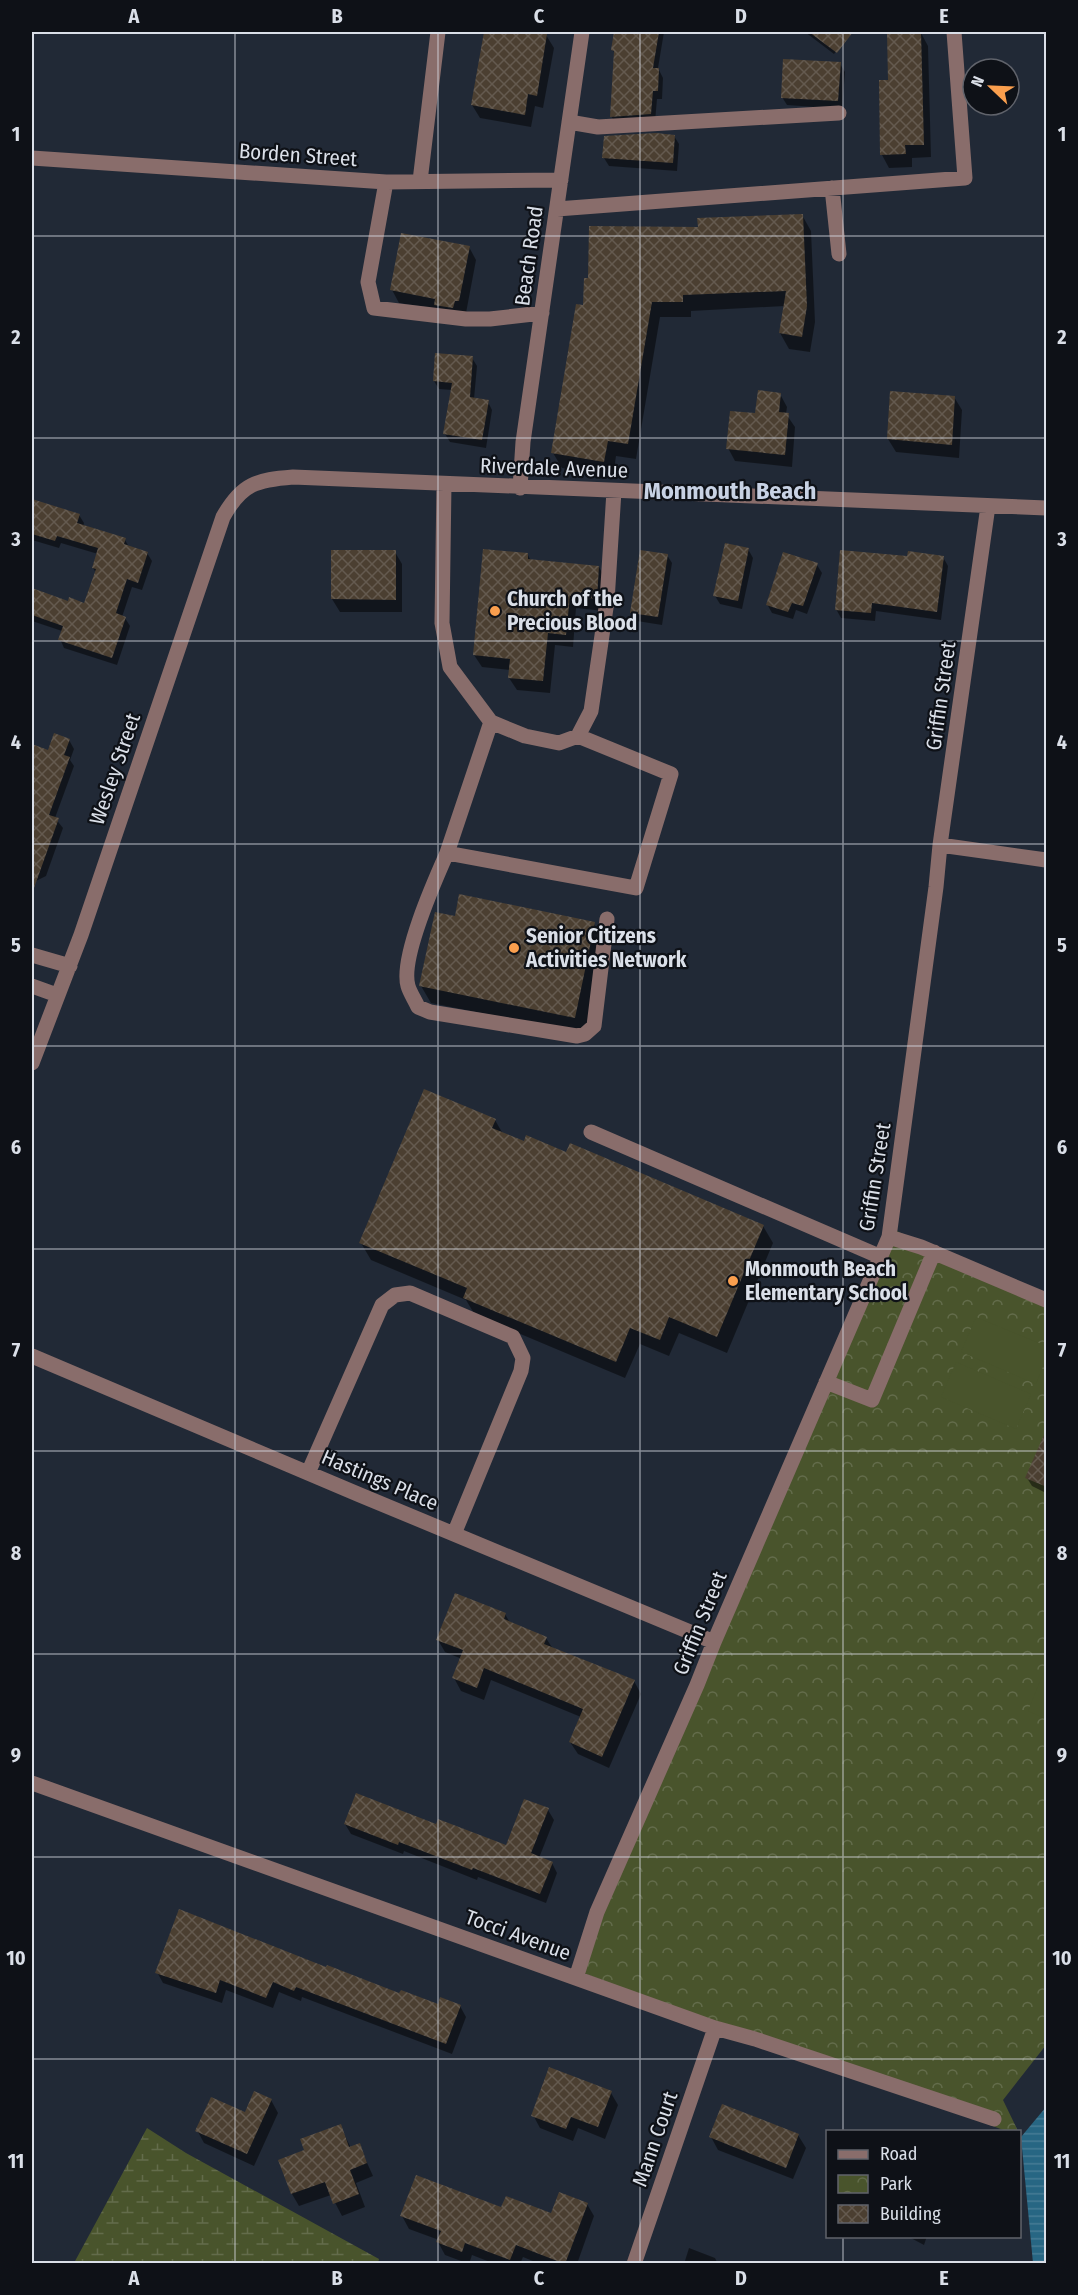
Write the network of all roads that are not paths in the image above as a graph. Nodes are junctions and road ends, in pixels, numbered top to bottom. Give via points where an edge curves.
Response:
1 (438, 32) edge
2 (582, 32) edge
3 (954, 32) edge
4 (839, 113) dead end
5 (569, 122) junction
6 (32, 158) edge
7 (561, 180) junction
8 (420, 181) junction
9 (386, 182) junction
10 (832, 188) junction
11 (557, 209) junction
12 (839, 254) dead end
13 (542, 313) junction
14 (444, 484) junction
15 (520, 488) junction
16 (242, 490) joint
17 (614, 491) junction
18 (988, 506) junction
19 (1047, 508) edge
20 (491, 722) junction
21 (578, 736) junction
22 (940, 845) junction
23 (447, 853) junction
24 (1047, 860) edge
25 (607, 919) dead end
26 (32, 955) edge
27 (70, 966) junction
28 (32, 986) edge
29 (57, 995) junction
30 (32, 1064) edge
31 (591, 1132) dead end
32 (889, 1238) junction
33 (934, 1252) junction
34 (880, 1257) junction
35 (1047, 1300) edge
36 (32, 1356) edge
37 (826, 1382) junction
38 (308, 1473) junction
39 (454, 1534) junction
40 (714, 1642) junction
41 (32, 1783) edge
42 (576, 1978) junction
43 (716, 2028) junction
44 (994, 2119) dead end
45 (634, 2264) edge

1 - 8 street
2 - 5 street, Beach Road
3 - 10 street via 965,178
4 - 5 street via 598,127
5 - 7 street, Beach Road
6 - 9 street, Borden Street
7 - 8 street, Borden Street
7 - 11 street, Beach Road
8 - 9 street, Borden Street
9 - 13 street via 368,282 374,308 466,319
10 - 11 street
10 - 12 street
11 - 13 street, Beach Road
13 - 15 street, Beach Road
14 - 15 street, Riverdale Avenue
14 - 16 street, Riverdale Avenue via 293,477 265,480
14 - 20 street via 442,623 450,667
15 - 17 street, Riverdale Avenue
16 - 27 street, Wesley Street via 223,517
17 - 18 street, Riverdale Avenue
17 - 21 street via 607,601 591,711
18 - 19 street, Riverdale Avenue
18 - 22 street, Griffin Street
20 - 21 street via 525,736 559,743
20 - 23 street
21 - 23 street via 671,774 636,888
22 - 24 street
22 - 32 street, Griffin Street
23 - 25 street via 410,953 407,984 418,1007 430,1012 577,1036 585,1034 594,1026
26 - 27 street
27 - 29 street, Wesley Street
28 - 29 street
29 - 30 street, Wesley Street
31 - 34 street
32 - 33 street
32 - 34 street, Griffin Street
33 - 35 street
33 - 37 street via 872,1400
34 - 37 street, Griffin Street
36 - 38 street, Hastings Place
37 - 40 street, Griffin Street
38 - 39 street, Hastings Place
38 - 39 street via 382,1305 395,1295 410,1293 513,1337 523,1358
39 - 40 street, Hastings Place
40 - 42 street, Griffin Street via 597,1912
41 - 42 street, Tocci Avenue
42 - 43 street, Tocci Avenue
43 - 44 street, Tocci Avenue
43 - 45 street, Mann Court

